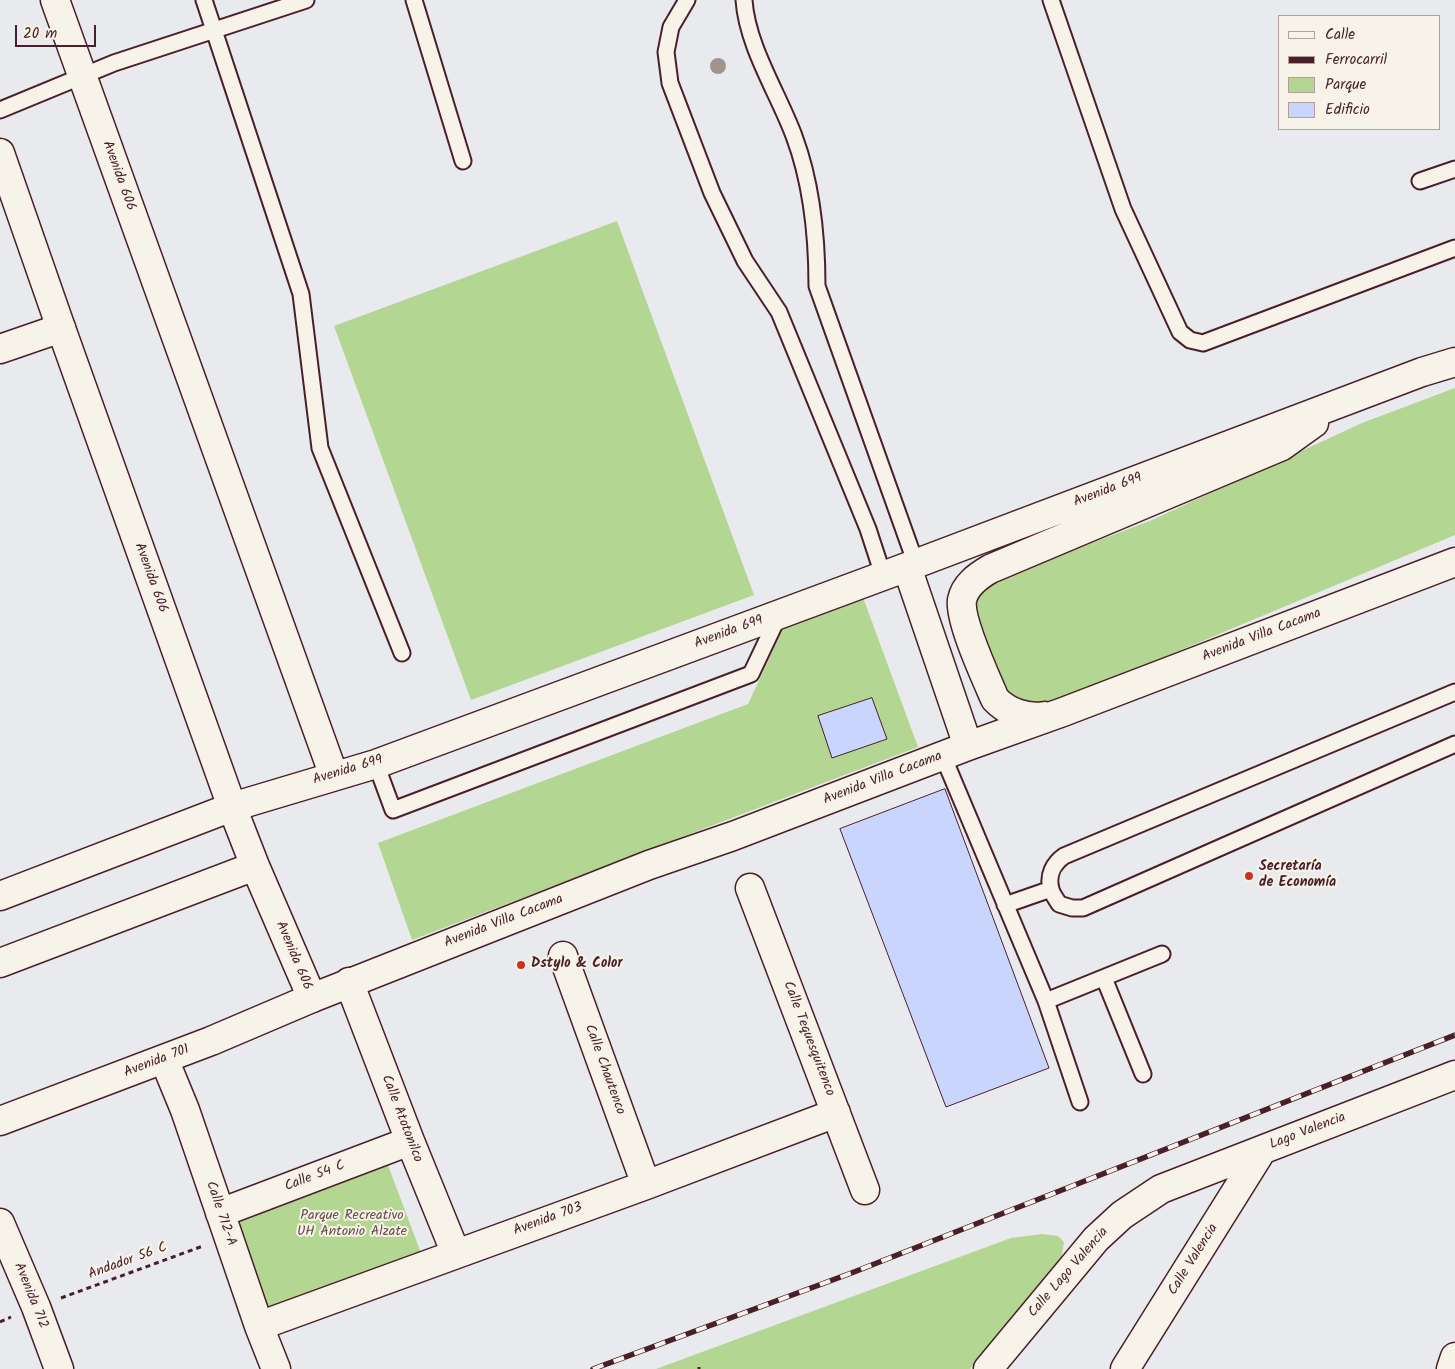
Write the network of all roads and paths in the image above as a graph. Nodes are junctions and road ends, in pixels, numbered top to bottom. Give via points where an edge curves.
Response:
1 (55, 0) edge
2 (204, 0) edge
3 (306, 0) edge
4 (414, 0) edge
5 (687, 0) edge
6 (744, 0) edge
7 (1051, 0) edge
8 (214, 30) junction
9 (82, 76) junction
10 (0, 110) edge
11 (463, 160) dead end
12 (2, 164) edge
13 (1455, 169) edge
14 (1420, 181) dead end
15 (1455, 248) edge
16 (61, 328) junction
17 (0, 349) edge
18 (1455, 362) edge
19 (1343, 402) junction
20 (1455, 562) edge
21 (902, 569) junction
22 (780, 614) junction
23 (402, 653) dead end
24 (1455, 692) edge
25 (1063, 712) junction
26 (1455, 744) edge
27 (968, 746) junction
28 (943, 756) junction
29 (376, 764) junction
30 (334, 776) junction
31 (232, 807) junction
32 (255, 866) junction
33 (750, 888) dead end
34 (1051, 889) junction
35 (0, 896) edge
36 (1005, 905) junction
37 (1162, 954) dead end
38 (563, 956) dead end
39 (0, 963) edge
40 (1104, 978) junction
41 (349, 982) junction
42 (312, 998) junction
43 (1046, 1001) junction
44 (164, 1059) junction
45 (1143, 1074) dead end
46 (1455, 1075) edge
47 (1080, 1102) dead end
48 (836, 1113) junction
49 (0, 1121) edge
50 (410, 1142) junction
51 (1262, 1150) junction
52 (646, 1184) junction
53 (1161, 1189) joint
54 (865, 1190) dead end
55 (0, 1223) edge
56 (224, 1225) junction
57 (456, 1254) junction
58 (36, 1307) junction
59 (259, 1326) junction
60 (1455, 1357) edge
61 (59, 1369) edge
62 (276, 1369) edge
63 (988, 1369) edge
64 (1125, 1369) edge
65 (1452, 1369) edge

1 - 9 street, Avenida 606
2 - 8 lane
3 - 8 lane
4 - 11 lane
5 - 21 lane via 671,27 666,52 670,83 712,193 744,260 779,312 868,529
6 - 21 lane via 760,58 794,136 811,197 817,246 817,286
7 - 15 lane via 1123,209 1180,332 1190,340 1203,344
8 - 9 lane via 114,62
8 - 23 lane via 301,294 320,448
9 - 10 lane
9 - 30 street, Avenida 606
12 - 16 street, Avenida 606
13 - 14 lane
16 - 17 street
16 - 31 street, Avenida 606
18 - 19 street, Avenida 699
19 - 21 street, Avenida 699
19 - 25 street via 1282,446 990,570 968,586 962,599 964,620 995,699 1013,713 1039,717
20 - 25 street, Avenida Villa Cacama
21 - 22 street, Avenida 699
21 - 27 street
22 - 29 street, Avenida 699
22 - 29 lane via 751,674 393,810
24 - 34 lane via 1064,856 1055,862
25 - 27 street, Avenida Villa Cacama
26 - 34 lane via 1083,908 1059,904
27 - 28 street, Avenida Villa Cacama
28 - 36 lane
28 - 41 street, Avenida Villa Cacama via 649,865
29 - 30 street, Avenida 699
30 - 31 street, Avenida 699
31 - 32 street, Avenida 606
31 - 35 street, Avenida 699
32 - 39 street
32 - 42 street, Avenida 606
33 - 48 street, Calle Tequesquitenco
34 - 36 lane
36 - 43 lane
37 - 40 lane
38 - 52 street, Calle Chautenco
40 - 43 lane
40 - 45 lane
41 - 42 street, Avenida Villa Cacama
41 - 50 street, Calle Atotonilco
42 - 44 street, Avenida 701
43 - 47 lane
44 - 49 street, Avenida 701
44 - 56 street, Calle 712-A
46 - 51 street, Lago Valencia
48 - 52 street, Avenida 703
48 - 54 street, Calle Tequesquitenco
50 - 56 street, Calle 54 C
50 - 57 street, Calle Atotonilco
51 - 53 street, Lago Valencia
51 - 64 street, Calle Valencia
52 - 57 street, Avenida 703
53 - 63 street, Calle Lago Valencia via 1122,1215 1096,1239
55 - 58 street, Avenida 712
56 - 58 path, Andador 56 C
56 - 59 street, Calle 712-A
57 - 59 street, Avenida 703
58 - 61 street, Avenida 712
59 - 62 street, Calle 712-A
60 - 65 street

